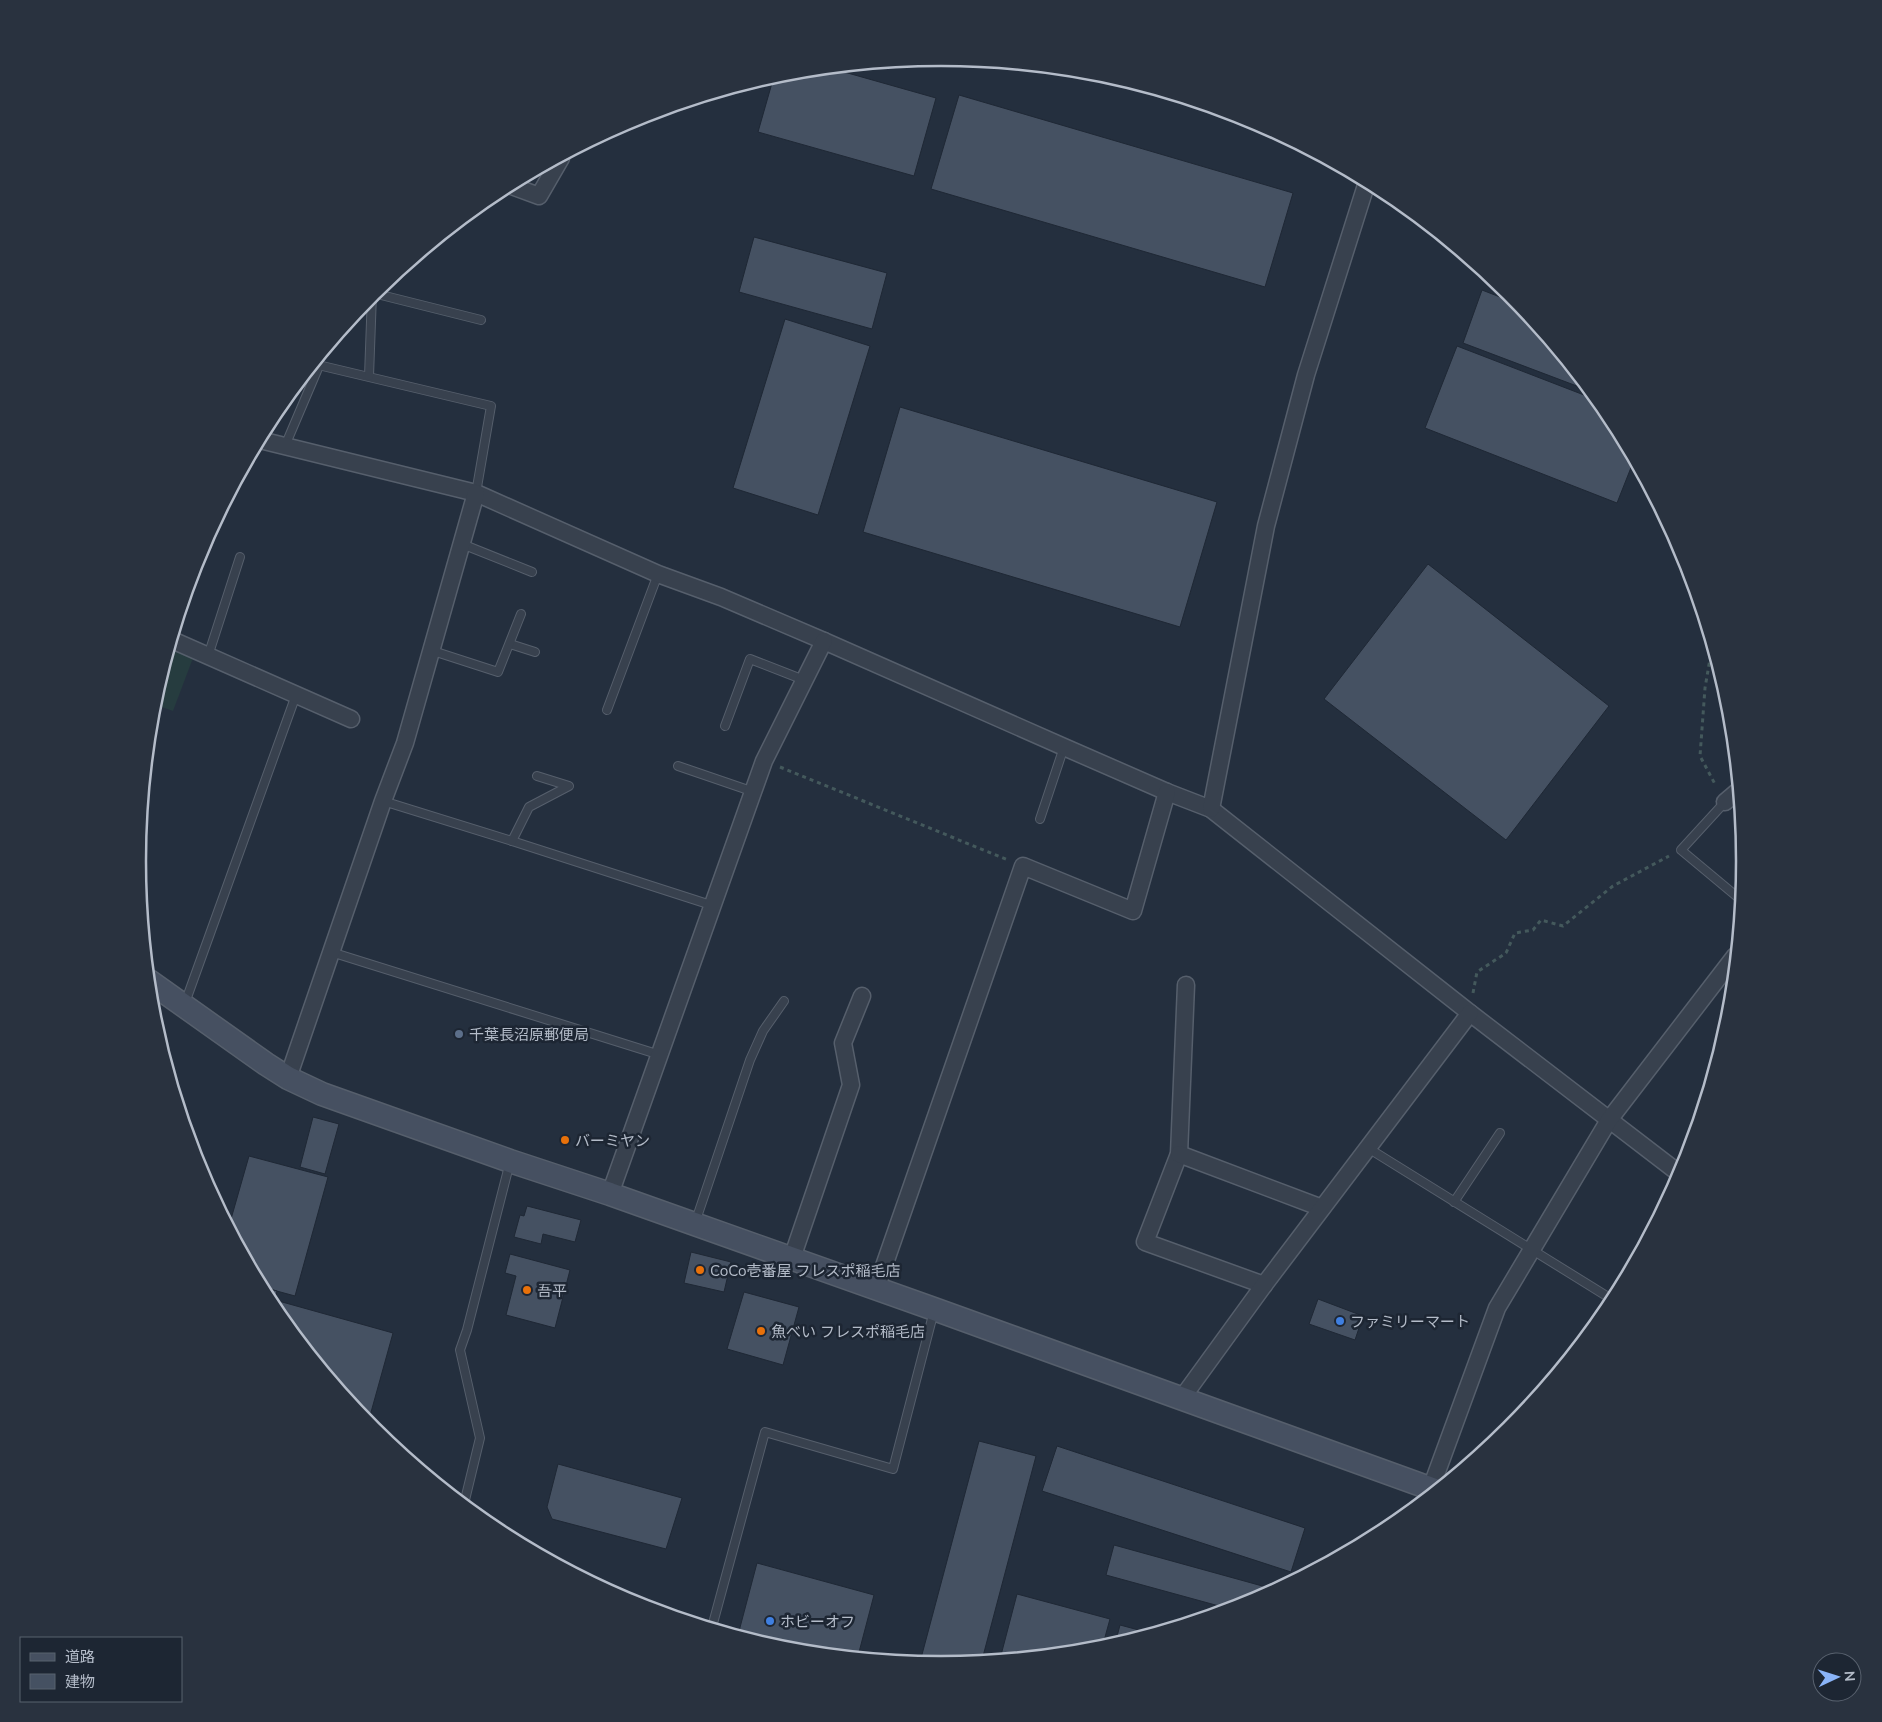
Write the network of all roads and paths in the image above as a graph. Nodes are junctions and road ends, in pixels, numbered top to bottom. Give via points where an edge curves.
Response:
1 (556, 166) edge
2 (518, 188) edge
3 (1365, 189) edge
4 (383, 295) edge
5 (372, 306) edge
6 (482, 320) dead end
7 (319, 366) edge
8 (313, 374) edge
9 (369, 376) junction
10 (266, 442) edge
11 (285, 446) junction
12 (476, 493) junction
13 (462, 544) junction
14 (240, 557) dead end
15 (532, 572) dead end
16 (658, 574) junction
17 (521, 614) dead end
18 (824, 641) junction
19 (177, 642) edge
20 (510, 644) junction
21 (430, 650) junction
22 (535, 652) dead end
23 (208, 656) junction
24 (1710, 659) edge
25 (804, 680) junction
26 (296, 695) junction
27 (606, 710) dead end
28 (351, 719) dead end
29 (725, 726) dead end
30 (1064, 747) junction
31 (764, 761) junction
32 (678, 766) dead end
33 (537, 776) dead end
34 (754, 792) junction
35 (1167, 792) junction
36 (1733, 795) edge
37 (382, 801) junction
38 (1725, 802) junction
39 (1211, 809) junction
40 (1040, 819) dead end
41 (512, 841) junction
42 (1681, 850) junction
43 (1023, 866) junction
44 (1735, 895) edge
45 (714, 906) junction
46 (331, 952) junction
47 (1729, 964) edge
48 (1186, 985) dead end
49 (157, 987) edge
50 (862, 996) dead end
51 (784, 1000) dead end
52 (185, 1005) junction
53 (1470, 1013) junction
54 (660, 1055) junction
55 (288, 1078) junction
56 (1609, 1120) junction
57 (1500, 1133) dead end
58 (1368, 1148) junction
59 (1179, 1154) junction
60 (510, 1161) junction
61 (1673, 1169) edge
62 (610, 1194) junction
63 (1454, 1202) junction
64 (1322, 1208) junction
65 (694, 1224) junction
66 (1531, 1250) junction
67 (792, 1258) junction
68 (1264, 1284) junction
69 (876, 1290) junction
70 (1606, 1296) edge
71 (934, 1309) junction
72 (1182, 1398) junction
73 (1435, 1484) edge
74 (1430, 1488) edge
75 (465, 1498) edge
76 (713, 1622) edge

1 - 2 street via 539,196
3 - 39 street via 1306,375 1266,526
4 - 6 lane
5 - 9 lane
7 - 9 lane
8 - 11 lane
9 - 12 lane via 491,406
10 - 11 street
11 - 12 street
12 - 13 street
12 - 16 street
13 - 15 lane
13 - 21 street
14 - 23 lane
16 - 18 street
16 - 27 lane
17 - 20 lane
18 - 25 street
18 - 30 street
19 - 23 street
20 - 21 lane via 498,672
20 - 22 lane
21 - 37 street via 405,743
23 - 26 street
24 - 38 path via 1700,756
25 - 29 lane via 750,659
25 - 31 street
26 - 28 street
26 - 52 lane
30 - 35 street
30 - 40 lane
31 - 34 street
31 - 43 path
32 - 34 lane
33 - 41 lane via 569,786 529,807
34 - 45 street
35 - 39 street
35 - 43 street via 1133,911
36 - 38 street
37 - 41 lane
37 - 46 street
38 - 42 lane
39 - 53 street
41 - 45 lane
42 - 44 lane
42 - 53 path via 1613,886 1563,926 1541,920 1534,930 1514,933 1506,953 1477,972
43 - 69 street
45 - 54 street
46 - 54 lane
46 - 55 street
47 - 56 street
48 - 59 street
49 - 52 street
50 - 67 street via 843,1043 851,1085
51 - 65 lane via 763,1031 750,1060
52 - 55 street
53 - 56 street
53 - 58 street
54 - 62 street
55 - 60 street via 322,1094
56 - 61 street
56 - 66 street
57 - 63 lane
58 - 63 lane
58 - 64 street
59 - 64 street
59 - 68 street via 1145,1242
60 - 62 street
60 - 75 lane via 460,1350 480,1438
62 - 65 street
63 - 66 lane
64 - 68 street
65 - 67 street
66 - 70 lane
66 - 73 street via 1497,1308
67 - 69 street
68 - 72 street
69 - 71 street
71 - 72 street
71 - 76 lane via 893,1469 765,1432
72 - 74 street

